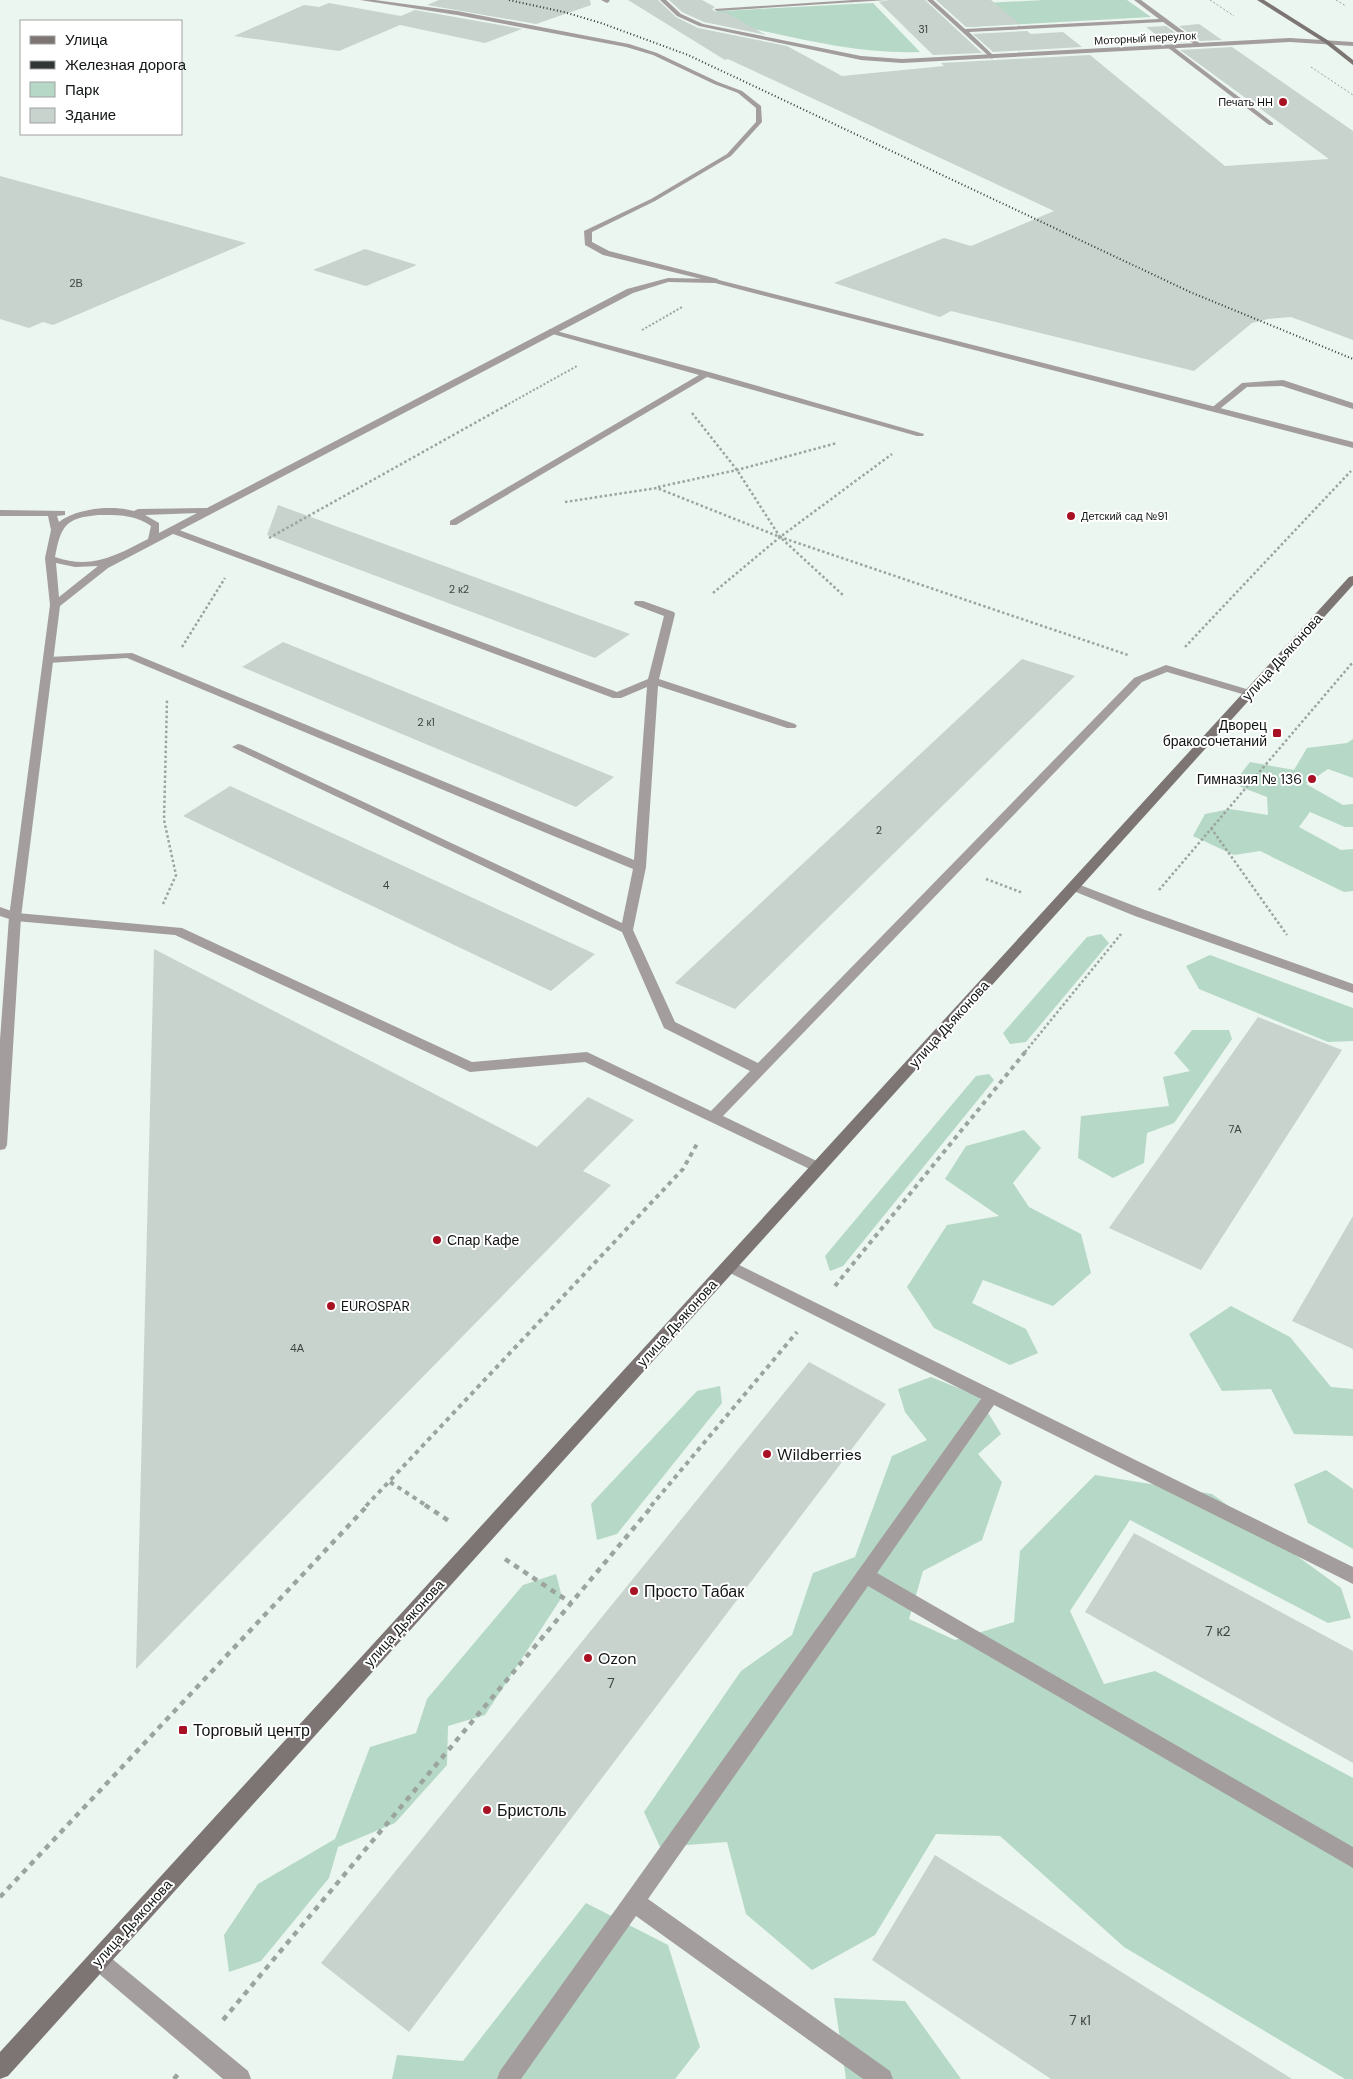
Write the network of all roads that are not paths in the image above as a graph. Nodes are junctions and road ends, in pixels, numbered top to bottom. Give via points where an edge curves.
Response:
1 (363, 0) edge
2 (662, 0) edge
3 (884, 0) edge
4 (930, 0) edge
5 (1137, 0) edge
6 (1260, 0) edge
7 (717, 9) dead end
8 (1165, 20) junction
9 (964, 31) junction
10 (1327, 42) junction
11 (1353, 44) edge
12 (1199, 45) junction
13 (1169, 46) junction
14 (992, 57) junction
15 (1353, 63) edge
16 (1271, 124) dead end
17 (715, 282) junction
18 (552, 331) junction
19 (706, 374) junction
20 (1353, 406) edge
21 (1214, 410) junction
22 (920, 434) road end
23 (1353, 445) edge
24 (208, 510) junction
25 (126, 512) junction
26 (90, 513) junction
27 (0, 514) edge
28 (52, 514) junction
29 (453, 523) dead end
30 (171, 530) junction
31 (55, 532) junction
32 (153, 540) junction
33 (50, 558) junction
34 (119, 559) junction
35 (1353, 579) edge
36 (639, 603) dead end
37 (55, 605) junction
38 (48, 660) junction
39 (653, 680) junction
40 (1249, 693) junction
41 (791, 726) dead end
42 (238, 748) dead end
43 (640, 867) junction
44 (1075, 887) junction
45 (0, 911) edge
46 (15, 917) junction
47 (627, 930) junction
48 (1353, 990) edge
49 (759, 1070) junction
50 (713, 1118) junction
51 (0, 1145) edge
52 (818, 1168) junction
53 (729, 1266) junction
54 (991, 1397) junction
55 (865, 1575) junction
56 (1353, 1576) edge
57 (1353, 1858) edge
58 (634, 1902) junction
59 (98, 1960) junction
60 (0, 2068) edge
61 (240, 2079) edge
62 (508, 2079) edge
63 (882, 2079) edge

1 - 17 street via 457,13 627,45 740,92 759,107 759,122 729,155 653,200 588,231 588,243 606,253
2 - 14 street, Моторный переулок via 679,16 710,27 861,58 902,61
3 - 7 street
4 - 9 street
5 - 8 street
6 - 10 main road
8 - 9 lane
8 - 12 street
9 - 14 street
10 - 11 street, Моторный переулок
10 - 12 street, Моторный переулок via 1290,40
10 - 15 main road
12 - 13 street, Моторный переулок
13 - 14 street, Моторный переулок
13 - 16 street
17 - 18 street via 668,280 630,291
17 - 21 street
18 - 19 street
18 - 24 street
19 - 22 street
19 - 29 street
20 - 21 street via 1283,383 1245,385
21 - 23 street
24 - 25 street
24 - 30 street
25 - 26 street
25 - 32 street via 156,525
26 - 28 street
26 - 31 street via 66,519
27 - 28 street
28 - 31 street
30 - 32 street
30 - 39 street via 617,696
31 - 33 street
32 - 34 street
33 - 34 street via 64,564
33 - 37 street
34 - 37 street via 104,566
35 - 40 main road, улица Дьяконова
36 - 39 street via 670,614
37 - 38 street
38 - 43 street via 128,655
38 - 46 street
39 - 41 street
39 - 43 street
40 - 44 main road, улица Дьяконова
40 - 49 street via 1166,668 1138,680
42 - 47 street
43 - 47 street
44 - 48 street
44 - 52 main road, улица Дьяконова
45 - 46 street
46 - 50 street via 177,931 470,1067 587,1057
46 - 51 street
47 - 49 street via 669,1025
49 - 50 street
50 - 52 street
52 - 53 main road, улица Дьяконова
53 - 54 street
53 - 59 main road, улица Дьяконова
54 - 55 street
54 - 56 street
55 - 57 street
55 - 58 street
58 - 62 street
58 - 63 street
59 - 60 main road, улица Дьяконова
59 - 61 street

